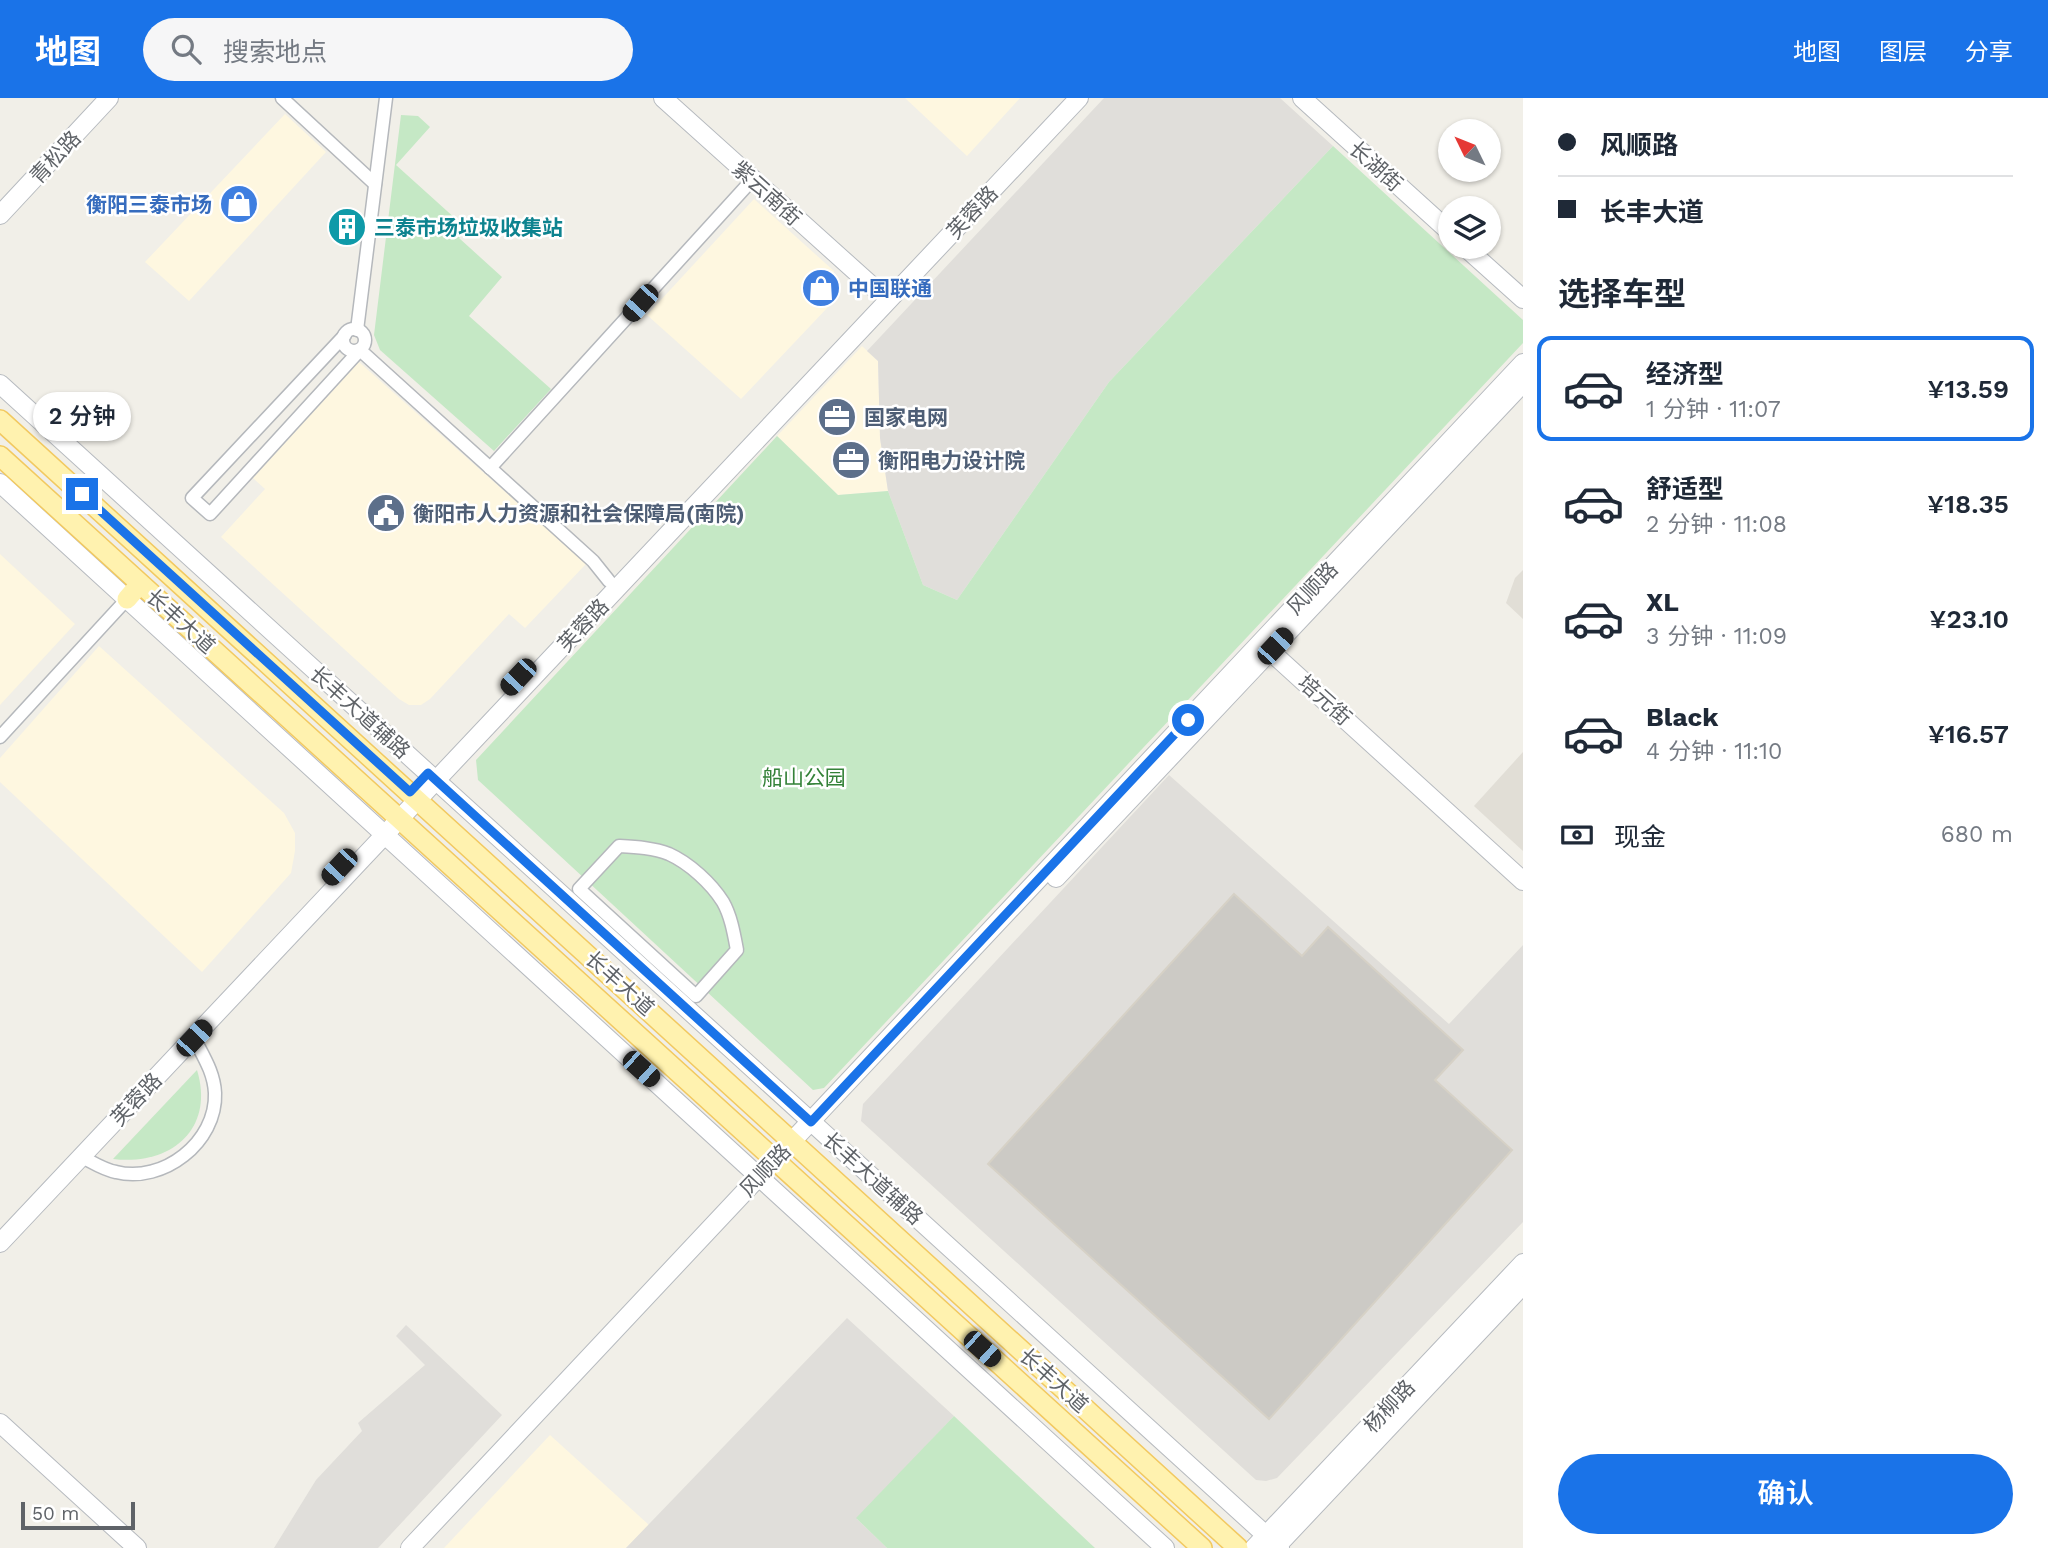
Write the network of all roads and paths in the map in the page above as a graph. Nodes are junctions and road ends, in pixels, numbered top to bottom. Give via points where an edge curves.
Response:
1 (109, 98) edge
2 (282, 98) edge
3 (386, 98) edge
4 (663, 98) edge
5 (1064, 98) edge
6 (1079, 98) edge
7 (1302, 98) edge
8 (1317, 98) edge
9 (752, 180) junction
10 (375, 184) junction
11 (1438, 208) edge
12 (0, 215) edge
13 (1438, 221) edge
14 (1478, 259) edge
15 (1493, 259) edge
16 (873, 286) dead end
17 (1523, 286) edge
18 (1523, 299) edge
19 (351, 332) junction
20 (360, 350) junction
21 (1523, 363) edge
22 (1523, 383) edge
23 (0, 384) edge
24 (0, 420) edge
25 (0, 456) edge
26 (491, 468) junction
27 (0, 483) edge
28 (612, 577) junction
29 (141, 584) junction
30 (127, 599) junction
31 (1269, 646) junction
32 (0, 737) edge
33 (432, 777) junction
34 (414, 796) junction
35 (395, 816) junction
36 (381, 831) junction
37 (1523, 873) edge
38 (1523, 881) edge
39 (579, 889) joint
40 (194, 1038) junction
41 (815, 1125) junction
42 (797, 1145) junction
43 (82, 1157) junction
44 (779, 1164) junction
45 (763, 1181) junction
46 (0, 1227) edge
47 (0, 1244) edge
48 (1523, 1263) edge
49 (1523, 1285) edge
50 (0, 1423) edge
51 (1270, 1545) edge
52 (137, 1548) edge
53 (410, 1548) edge
54 (425, 1548) edge
55 (1165, 1548) edge
56 (1202, 1548) edge
57 (1238, 1548) edge

1 - 12 street, 青松路
2 - 10 street
3 - 10 street
4 - 9 street, 紫云南街
5 - 28 street, 芙蓉路
6 - 33 street, 芙蓉路
7 - 13 street, 长湖街
8 - 11 street, 长湖街
9 - 16 street, 紫云南街
9 - 26 street
10 - 19 street
14 - 18 street
15 - 17 street
19 - 20 street via 365,337
19 - 20 street via 343,342 346,348
19 - 20 street via 192,498 210,514
20 - 26 street
21 - 31 street, 风顺路
22 - 31 street, 风顺路
23 - 33 street, 长丰大道辅路
24 - 34 main road, 长丰大道
25 - 29 main road, 长丰大道
26 - 28 street
27 - 30 street
28 - 33 street, 芙蓉路
29 - 30 main road
29 - 35 main road, 长丰大道
30 - 32 street
30 - 36 street
31 - 37 street, 培元街
31 - 38 street, 培元街
31 - 41 street, 风顺路
33 - 34 street, 芙蓉路
33 - 41 street, 长丰大道辅路
34 - 35 street, 芙蓉路
34 - 42 main road, 长丰大道
35 - 36 street, 芙蓉路
35 - 44 main road, 长丰大道
36 - 40 street, 芙蓉路
36 - 45 street
36 - 46 street, 芙蓉路
39 - 39 street via 619,846 668,854 686,864 722,901 737,950 696,996
40 - 43 street, 芙蓉路
40 - 43 street via 211,1070 215,1094 211,1118 186,1155 139,1175 116,1172
41 - 42 street, 风顺路
41 - 51 street, 长丰大道辅路
42 - 44 street, 风顺路
42 - 57 main road, 长丰大道
43 - 47 street, 芙蓉路
44 - 45 street, 风顺路
44 - 56 main road, 长丰大道
45 - 53 street, 风顺路
45 - 54 street, 风顺路
45 - 55 street
48 - 51 street, 杨柳路
49 - 51 street, 杨柳路
50 - 52 street

